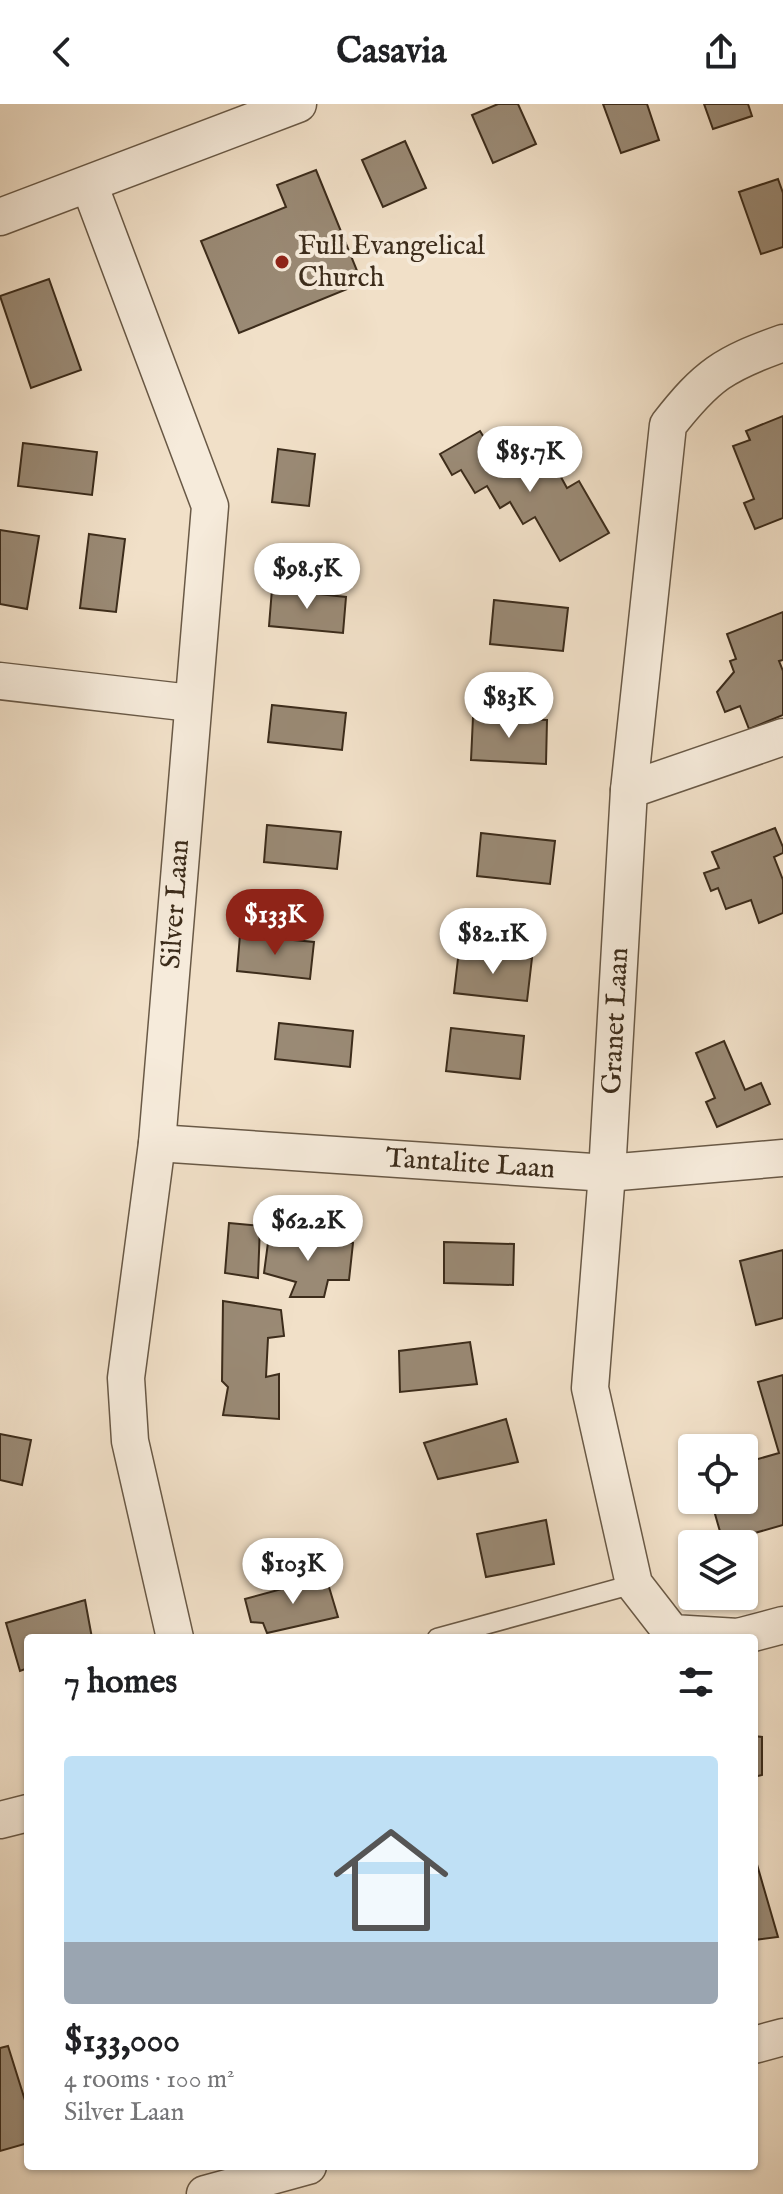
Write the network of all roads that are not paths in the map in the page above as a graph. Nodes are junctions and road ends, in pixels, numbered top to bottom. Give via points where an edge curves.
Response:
1 (298, 104) edge
2 (89, 184) junction
3 (0, 217) edge
4 (783, 343) edge
5 (0, 681) edge
6 (191, 703) junction
7 (783, 737) edge
8 (629, 790) junction
9 (157, 1143) junction
10 (783, 1158) edge
11 (607, 1173) junction
12 (634, 1584) junction
13 (783, 1625) edge
14 (174, 1634) edge
15 (452, 1634) edge
16 (688, 1634) edge
17 (749, 1634) edge
18 (24, 1814) edge
19 (0, 1820) edge
20 (783, 2037) edge
21 (758, 2044) edge
22 (293, 2170) edge
23 (205, 2194) edge

1 - 2 street
2 - 3 street
2 - 6 street, Silver Laan via 210,506
4 - 8 street, Granet Laan via 731,362 694,392 668,425
5 - 6 street
6 - 9 street, Silver Laan
7 - 8 street
8 - 11 street, Granet Laan
9 - 11 street, Tantalite Laan
9 - 14 street, Silver Laan via 126,1378 130,1441
10 - 11 street, Tantalite Laan
11 - 12 street, Granet Laan via 590,1388
12 - 15 lane
12 - 16 street, Granet Laan via 672,1633
13 - 17 street, Granet Laan
18 - 19 street
20 - 21 street
22 - 23 street

